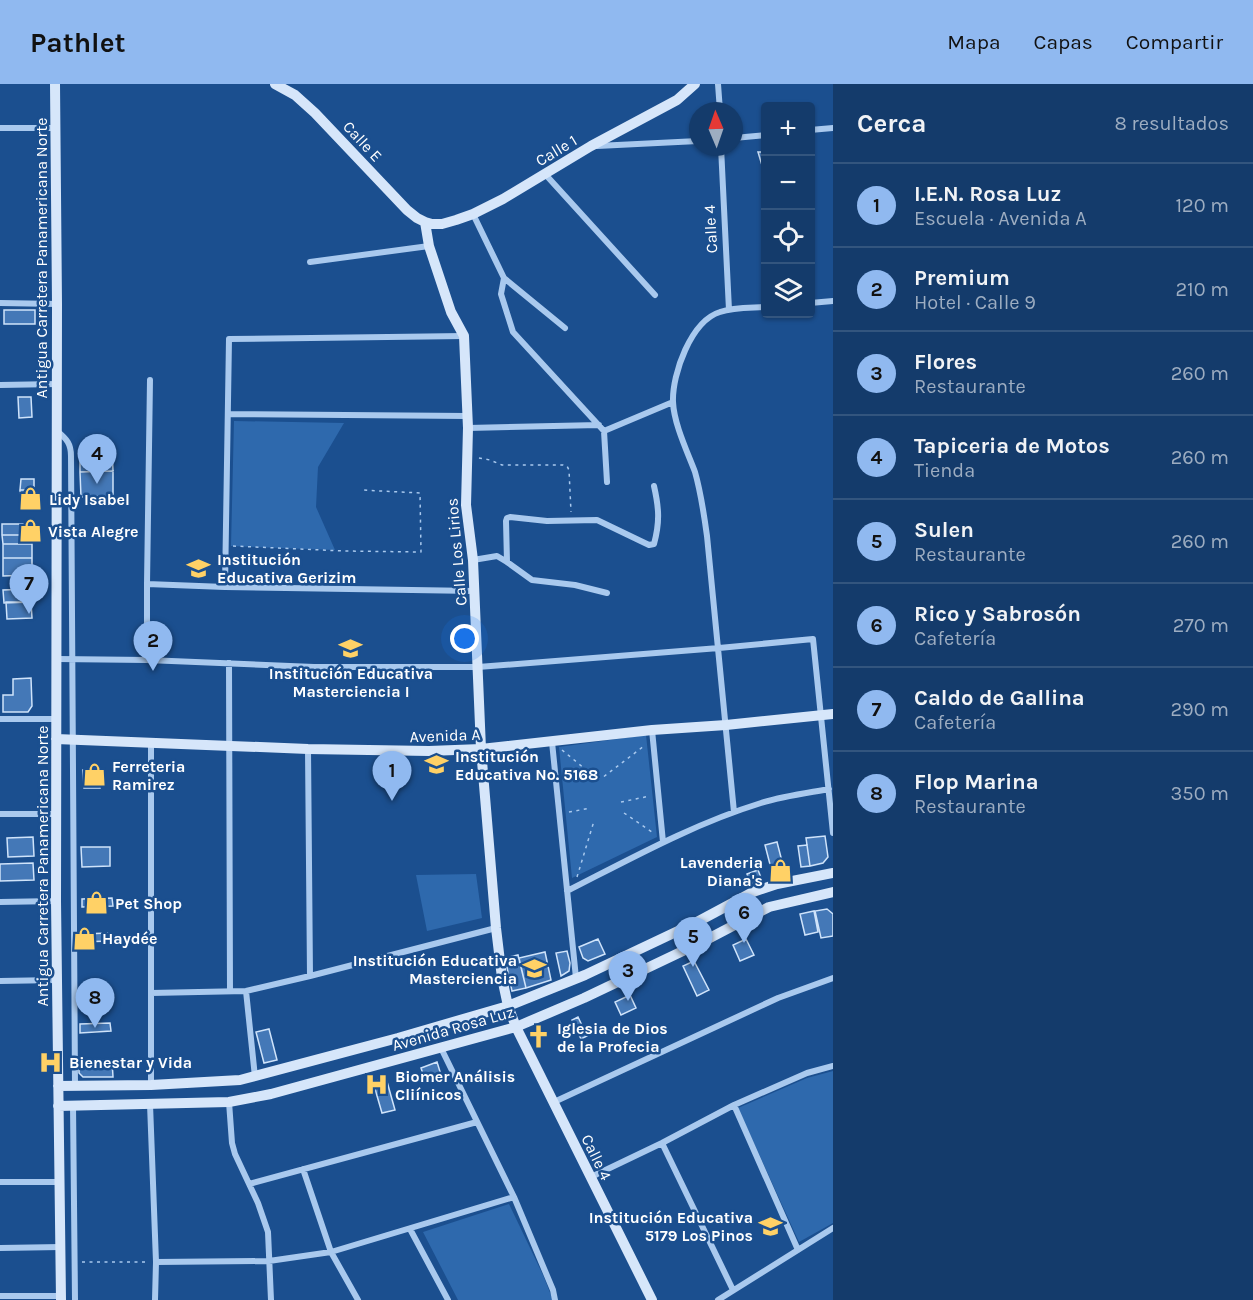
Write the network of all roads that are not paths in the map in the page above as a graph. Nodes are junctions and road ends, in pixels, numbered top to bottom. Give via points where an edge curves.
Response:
1 (55, 84) edge
2 (275, 84) edge
3 (695, 84) edge
4 (718, 84) edge
5 (719, 102) edge
6 (0, 128) edge
7 (56, 128) junction
8 (833, 128) edge
9 (815, 130) edge
10 (761, 135) edge
11 (743, 137) edge
12 (689, 141) edge
13 (591, 146) junction
14 (721, 156) edge
15 (545, 174) junction
16 (473, 214) junction
17 (424, 222) junction
18 (429, 246) junction
19 (310, 262) dead end
20 (504, 278) junction
21 (655, 295) dead end
22 (833, 301) edge
23 (0, 303) edge
24 (815, 303) edge
25 (57, 304) junction
26 (761, 307) edge
27 (729, 310) junction
28 (565, 328) dead end
29 (464, 336) junction
30 (150, 380) dead end
31 (57, 384) junction
32 (0, 385) edge
33 (673, 402) junction
34 (228, 414) junction
35 (468, 416) junction
36 (468, 428) junction
37 (602, 428) junction
38 (57, 431) junction
39 (607, 482) dead end
40 (654, 486) dead end
41 (473, 560) junction
42 (507, 562) junction
43 (147, 584) junction
44 (225, 586) junction
45 (475, 591) junction
46 (607, 594) dead end
47 (719, 648) junction
48 (58, 659) junction
49 (72, 659) junction
50 (147, 660) junction
51 (229, 663) junction
52 (478, 667) junction
53 (827, 715) edge
54 (0, 718) edge
55 (57, 719) junction
56 (726, 725) junction
57 (652, 735) junction
58 (56, 739) junction
59 (72, 739) junction
60 (151, 742) junction
61 (552, 742) junction
62 (229, 745) junction
63 (308, 749) junction
64 (481, 749) junction
65 (829, 789) junction
66 (734, 812) junction
67 (0, 814) edge
68 (56, 814) junction
69 (833, 833) edge
70 (663, 840) junction
71 (833, 873) edge
72 (567, 891) junction
73 (833, 892) edge
74 (56, 901) junction
75 (0, 902) edge
76 (496, 928) junction
77 (310, 976) junction
78 (576, 978) junction
79 (833, 978) edge
80 (57, 980) junction
81 (0, 981) edge
82 (246, 991) junction
83 (230, 992) junction
84 (151, 993) junction
85 (508, 1006) junction
86 (516, 1027) junction
87 (441, 1048) junction
88 (833, 1066) edge
89 (255, 1077) junction
90 (151, 1085) junction
91 (58, 1086) junction
92 (75, 1086) junction
93 (229, 1102) junction
94 (554, 1102) junction
95 (150, 1104) junction
96 (73, 1105) junction
97 (734, 1105) junction
98 (58, 1106) junction
99 (477, 1122) junction
100 (662, 1143) junction
101 (303, 1169) junction
102 (591, 1177) junction
103 (0, 1182) edge
104 (60, 1182) junction
105 (249, 1184) junction
106 (514, 1197) junction
107 (833, 1228) edge
108 (410, 1229) junction
109 (61, 1247) junction
110 (0, 1248) edge
111 (798, 1250) junction
112 (331, 1252) junction
113 (269, 1261) junction
114 (156, 1262) junction
115 (733, 1290) junction
116 (0, 1296) edge
117 (61, 1298) edge
118 (75, 1300) edge
119 (155, 1300) edge
120 (271, 1300) edge
121 (358, 1300) edge
122 (448, 1300) edge
123 (555, 1300) edge
124 (652, 1300) edge
125 (718, 1300) edge

1 - 7 street, Antigua Carretera Panamericana Norte
2 - 17 street, Calle E via 315,113 407,210
3 - 13 street, Calle 1 via 677,100
4 - 5 street
6 - 7 street
7 - 25 street, Antigua Carretera Panamericana Norte
8 - 9 street
10 - 11 street
12 - 13 street
13 - 15 street, Calle 1
14 - 27 street, Calle 4
15 - 16 street, Calle 1
15 - 21 street
16 - 17 street, Calle 1 via 442,224
16 - 20 street
17 - 18 street, Calle Los Lirios
18 - 19 street
18 - 29 street, Calle Los Lirios via 451,312
20 - 28 street
20 - 37 street via 501,294 513,332
22 - 24 street
23 - 25 street
25 - 31 street, Antigua Carretera Panamericana Norte
26 - 27 street
27 - 33 street via 712,315 694,334 676,376
29 - 34 street via 229,339
29 - 35 street, Calle Los Lirios
30 - 43 street
31 - 32 street
31 - 38 street, Antigua Carretera Panamericana Norte
33 - 37 street
33 - 47 street via 702,498
34 - 35 street
34 - 44 street
35 - 36 street, Calle Los Lirios
36 - 37 street
36 - 41 street, Calle Los Lirios via 465,506
37 - 39 street
38 - 48 street, Antigua Carretera Panamericana Norte
38 - 49 street, Antigua Carretera Panamericana Norte via 71,446
40 - 42 street via 658,527 654,544 597,520 510,517
41 - 42 street via 497,556
41 - 45 street, Calle Los Lirios
42 - 46 street via 532,580
43 - 44 street
43 - 50 street
44 - 45 street
45 - 52 street, Calle Los Lirios
47 - 52 street
47 - 53 street via 813,639
47 - 56 street
48 - 49 street
48 - 55 street, Antigua Carretera Panamericana Norte
49 - 50 street
49 - 59 street, Antigua Carretera Panamericana Norte
50 - 51 street
51 - 52 street
51 - 62 street
52 - 64 street, Calle Los Lirios
53 - 56 street, Avenida A
53 - 65 street
54 - 55 street
55 - 58 street, Antigua Carretera Panamericana Norte
56 - 57 street, Avenida A
56 - 66 street
57 - 61 street, Avenida A
57 - 70 street
58 - 59 street, Avenida A
58 - 68 street, Antigua Carretera Panamericana Norte
59 - 60 street, Avenida A
59 - 92 street, Antigua Carretera Panamericana Norte
60 - 62 street, Avenida A
60 - 84 street
61 - 64 street, Avenida A
61 - 72 street
62 - 63 street, Avenida A
62 - 83 street
63 - 64 street, Avenida A
63 - 77 street
64 - 76 street, Calle Los Lirios
65 - 66 street
65 - 69 street
66 - 70 street
67 - 68 street
68 - 74 street, Antigua Carretera Panamericana Norte
70 - 72 street
71 - 78 street, Avenida Rosa Luz via 753,892
72 - 78 street
73 - 86 street, Avenida Rosa Luz via 769,907
74 - 75 street
74 - 80 street, Antigua Carretera Panamericana Norte
76 - 77 street
76 - 85 street, Calle Los Lirios
77 - 82 street
78 - 85 street, Avenida Rosa Luz
79 - 94 street via 778,998
80 - 81 street
80 - 91 street, Antigua Carretera Panamericana Norte
82 - 83 street
82 - 89 street
83 - 84 street
84 - 90 street
85 - 86 street, Calle Los Lirios
85 - 89 street, Avenida Rosa Luz
86 - 87 street, Avenida Rosa Luz
86 - 94 street, Calle 4
87 - 93 street, Avenida Rosa Luz
87 - 99 street
88 - 97 street via 807,1073
89 - 90 street, Avenida Rosa Luz
90 - 92 street, Avenida Rosa Luz
91 - 92 street, Avenida Rosa Luz
91 - 98 street, Antigua Carretera Panamericana Norte
93 - 95 street, Avenida Rosa Luz
93 - 105 street via 232,1143
94 - 102 street, Calle 4
95 - 96 street, Avenida Rosa Luz
95 - 114 street
96 - 98 street, Avenida Rosa Luz
96 - 118 street
97 - 100 street
97 - 111 street
98 - 104 street, Antigua Carretera Panamericana Norte
99 - 101 street
99 - 106 street
100 - 102 street
100 - 115 street
101 - 105 street
101 - 112 street
102 - 124 street, Calle 4
103 - 104 street
104 - 109 street, Antigua Carretera Panamericana Norte
105 - 113 street via 266,1225
106 - 108 street
106 - 123 street
107 - 111 street
108 - 112 street
108 - 122 street
109 - 110 street
109 - 117 street, Antigua Carretera Panamericana Norte
111 - 115 street
112 - 113 street
112 - 121 street
113 - 114 street
113 - 120 street
114 - 119 street
115 - 125 street
116 - 117 street

